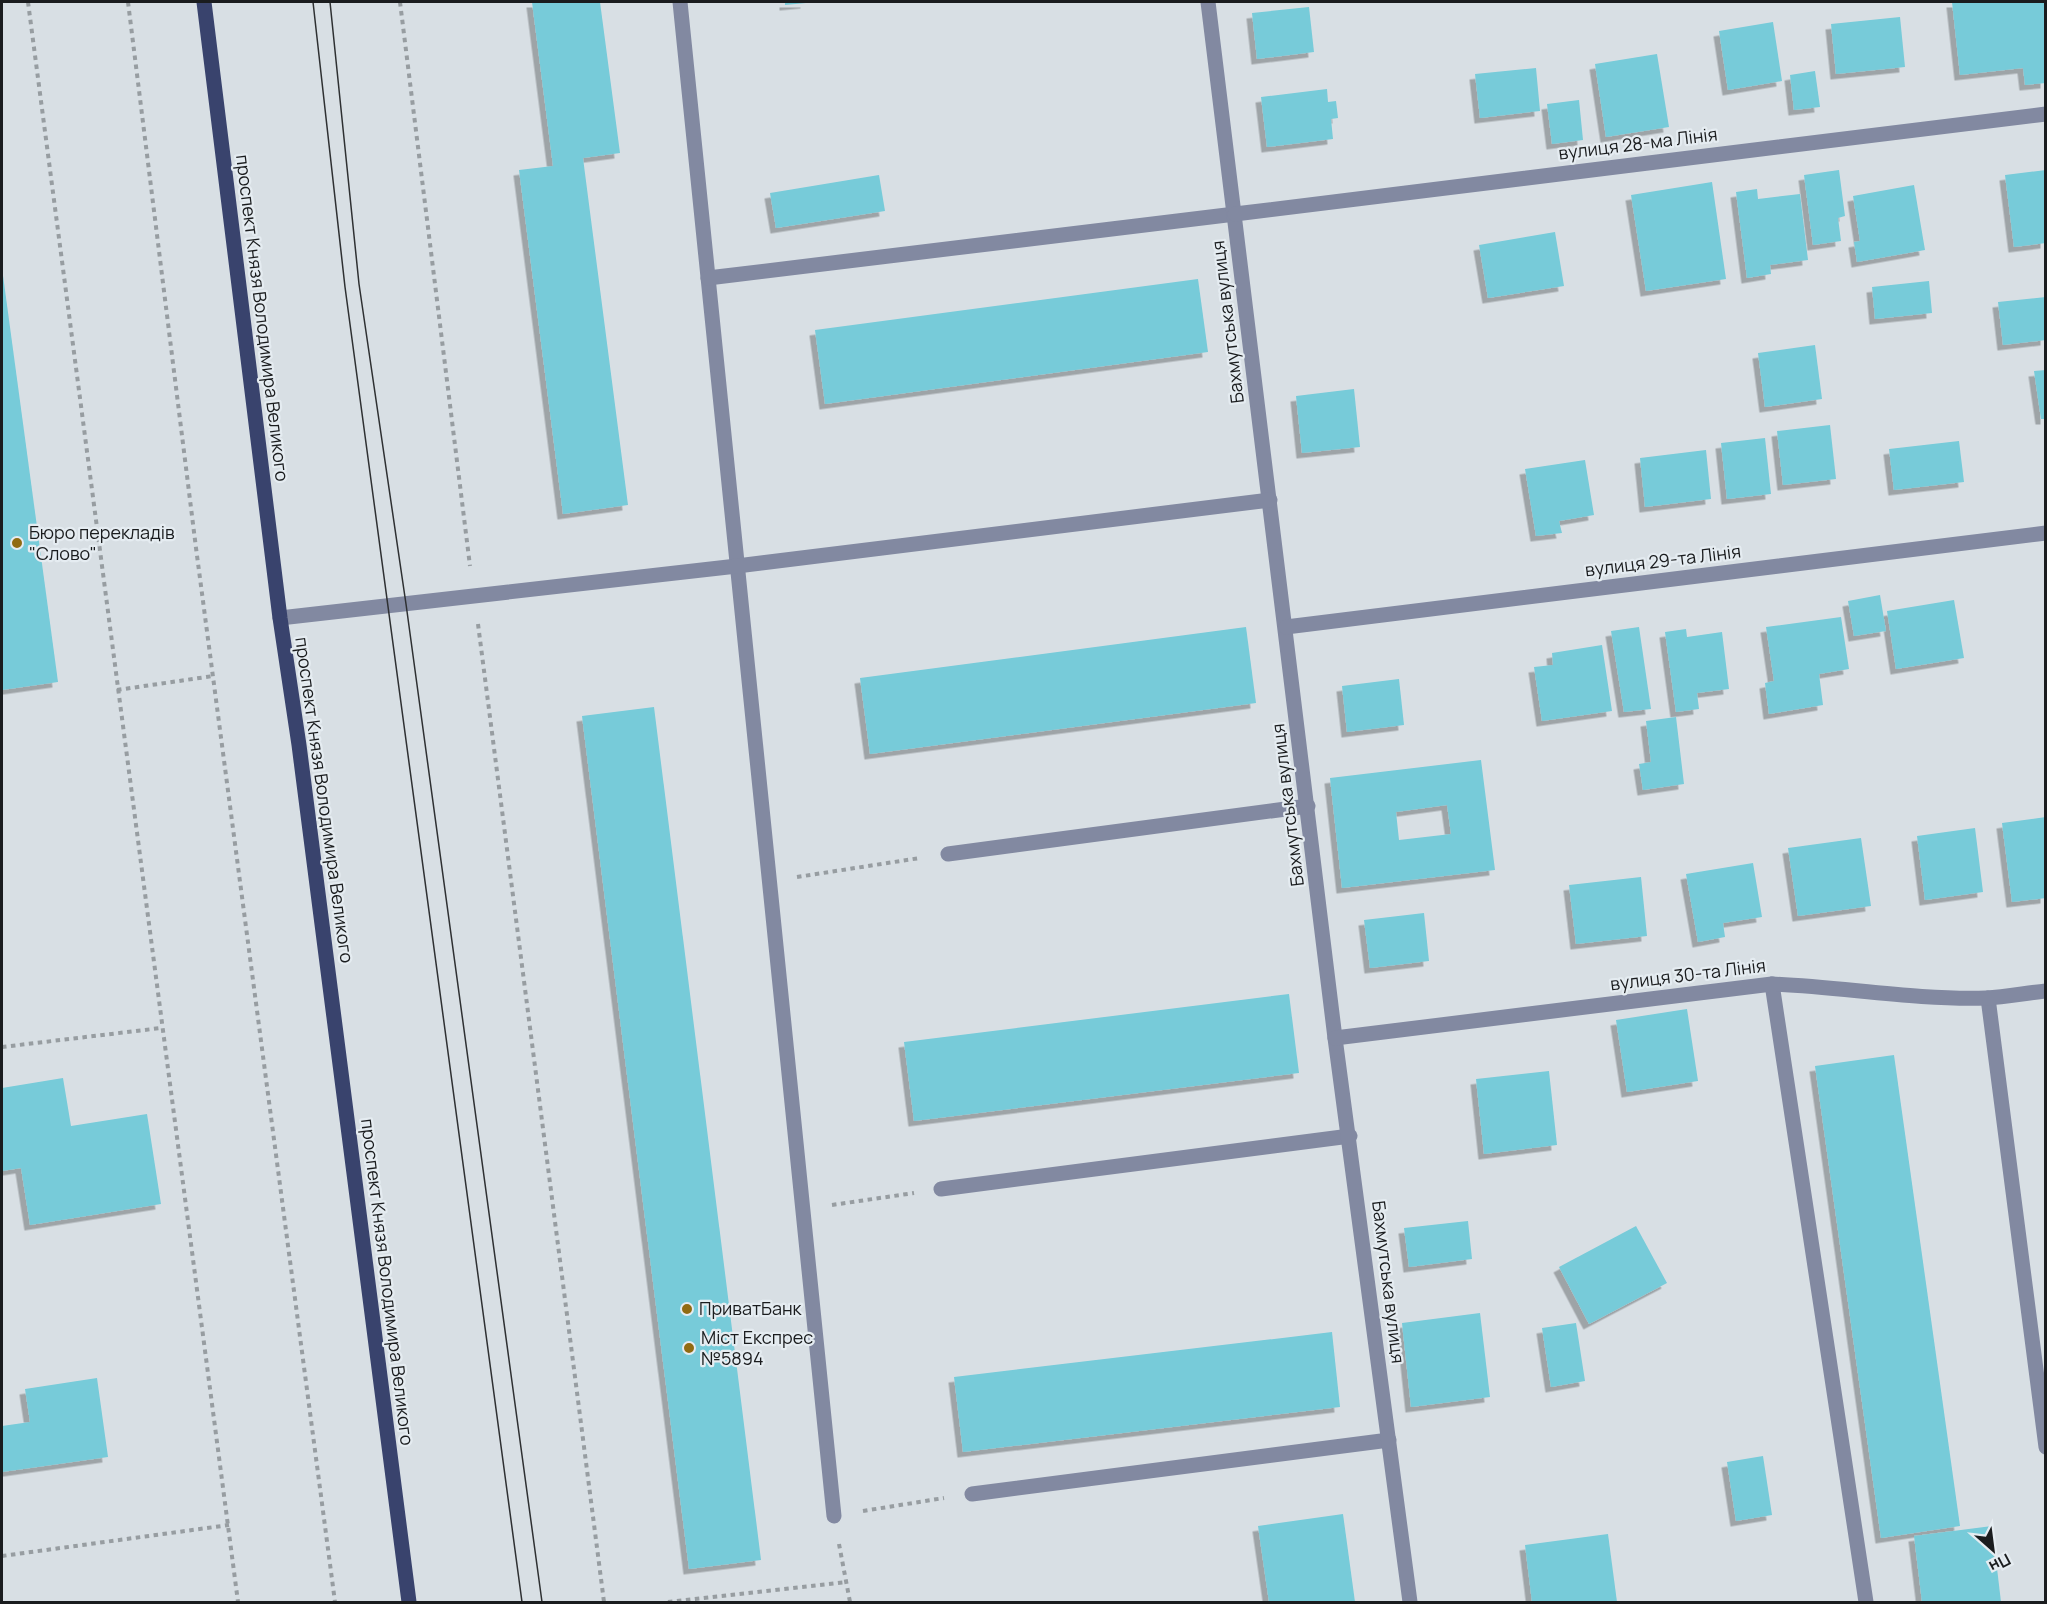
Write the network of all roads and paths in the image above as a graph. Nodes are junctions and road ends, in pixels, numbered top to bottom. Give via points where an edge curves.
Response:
1 (28, 2) edge
2 (128, 2) edge
3 (204, 2) edge
4 (400, 2) edge
5 (680, 2) edge
6 (1208, 2) edge
7 (2046, 114) edge
8 (1235, 214) junction
9 (708, 278) junction
10 (1270, 500) junction
11 (2046, 533) edge
12 (737, 566) junction
13 (474, 596) junction
14 (280, 618) junction
15 (1286, 627) junction
16 (213, 676) junction
17 (117, 690) junction
18 (1308, 806) junction
19 (948, 854) joint
20 (769, 881) junction
21 (1772, 984) junction
22 (2046, 991) edge
23 (1988, 998) junction
24 (161, 1028) junction
25 (1335, 1038) junction
26 (2, 1047) edge
27 (1350, 1136) junction
28 (941, 1189) joint
29 (802, 1209) junction
30 (1389, 1440) junction
31 (2046, 1447) edge
32 (972, 1494) joint
33 (834, 1516) junction
34 (229, 1525) junction
35 (2, 1556) edge
36 (846, 1582) junction
37 (238, 1602) edge
38 (335, 1602) edge
39 (409, 1602) edge
40 (604, 1602) edge
41 (668, 1602) edge
42 (850, 1602) edge
43 (1410, 1602) edge
44 (1866, 1602) edge

1 - 17 path
2 - 16 path
3 - 14 main road, проспект Князя Володимира Великого
4 - 13 path
5 - 9 street
6 - 8 street, Бахмутська вулиця
7 - 8 street, вулиця 28-ма Лінія
8 - 9 street, вулиця 28-ма Лінія
8 - 10 street, Бахмутська вулиця
9 - 12 street
10 - 12 street
10 - 15 street, Бахмутська вулиця
11 - 15 street, вулиця 29-та Лінія
12 - 13 street
12 - 20 street
13 - 14 street
13 - 40 path
14 - 39 main road, проспект Князя Володимира Великого
15 - 18 street, Бахмутська вулиця
16 - 17 path
16 - 38 path
17 - 24 path
18 - 19 street
18 - 25 street, Бахмутська вулиця
19 - 20 path
20 - 29 street
21 - 23 street, вулиця 30-та Лінія
21 - 25 street, вулиця 30-та Лінія
21 - 44 street
22 - 23 street, вулиця 30-та Лінія
23 - 31 street
24 - 26 path
24 - 34 path
25 - 27 street, Бахмутська вулиця
27 - 28 street
27 - 30 street, Бахмутська вулиця
28 - 29 path
29 - 33 street
30 - 32 street
30 - 43 street, Бахмутська вулиця
32 - 33 path
33 - 36 path
34 - 35 path
34 - 37 path
36 - 41 path
36 - 42 path

